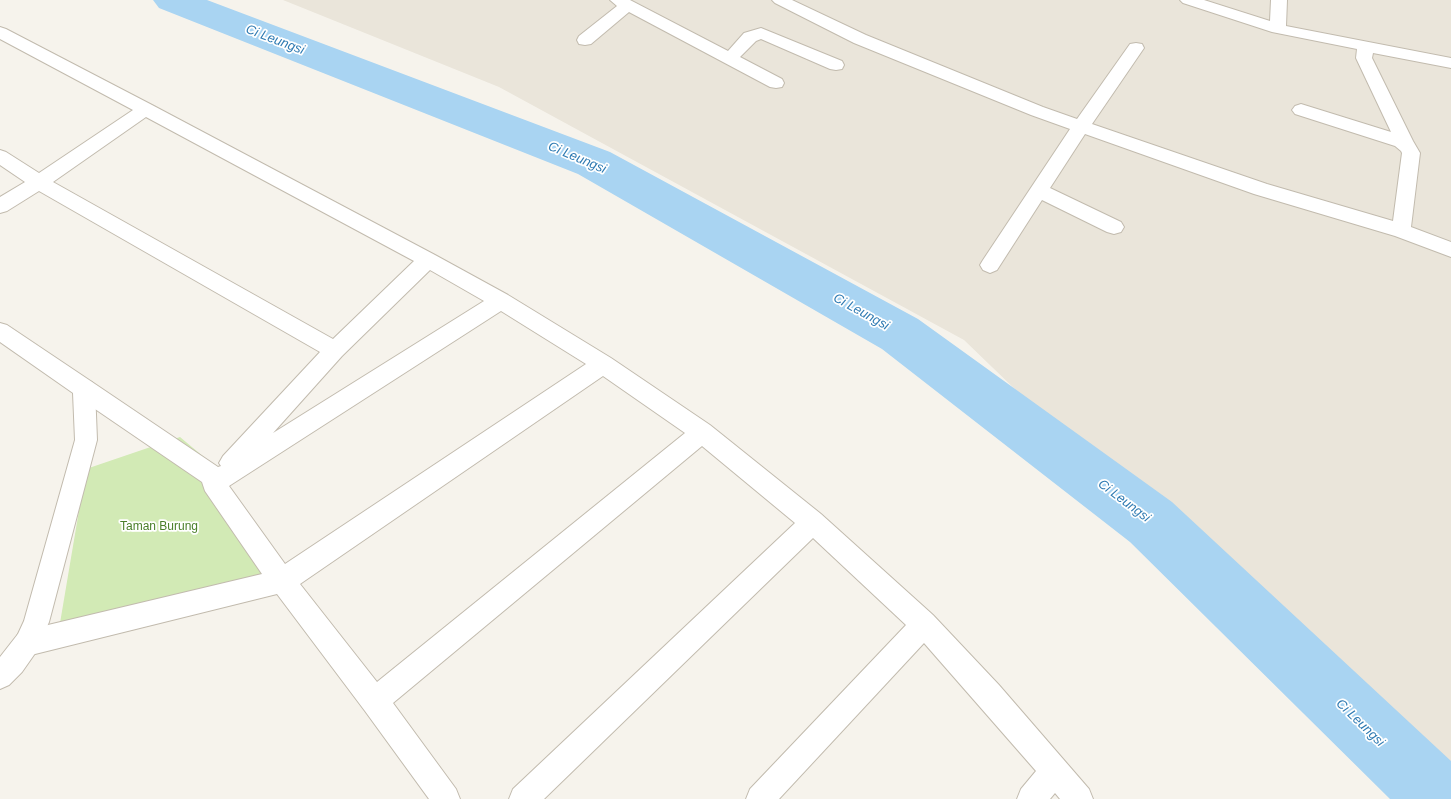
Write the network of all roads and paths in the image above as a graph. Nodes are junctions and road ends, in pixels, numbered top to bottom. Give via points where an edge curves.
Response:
1 (780, 0) edge
2 (1188, 0) edge
3 (1279, 0) edge
4 (623, 3) edge
5 (1278, 29) junction
6 (0, 32) edge
7 (585, 40) dead end
8 (1365, 46) junction
9 (1136, 48) dead end
10 (730, 58) junction
11 (1451, 63) edge
12 (836, 65) dead end
13 (776, 82) dead end
14 (146, 109) junction
15 (1301, 110) dead end
16 (1082, 126) junction
17 (1405, 144) junction
18 (0, 156) edge
19 (39, 182) junction
20 (1039, 191) junction
21 (0, 206) edge
22 (1114, 227) dead end
23 (1401, 231) junction
24 (1451, 250) edge
25 (428, 260) junction
26 (990, 265) dead end
27 (502, 301) junction
28 (0, 332) edge
29 (335, 350) junction
30 (603, 364) junction
31 (84, 389) junction
32 (702, 432) junction
33 (215, 481) junction
34 (813, 522) junction
35 (282, 581) junction
36 (924, 624) junction
37 (27, 643) junction
38 (0, 676) edge
39 (375, 701) junction
40 (1054, 772) junction
41 (446, 799) edge
42 (523, 799) edge
43 (760, 799) edge
44 (1031, 799) edge
45 (1079, 799) edge

1 - 16 street via 888,50 1037,111
2 - 5 street
3 - 5 street
4 - 7 street
4 - 10 street
5 - 8 street
6 - 14 street
8 - 11 street
8 - 17 street via 1364,58
9 - 16 street
10 - 12 street via 750,37 761,33
10 - 13 street
14 - 19 street
14 - 25 street
15 - 17 street
16 - 20 street
16 - 23 street via 1260,189
17 - 23 street via 1411,153
18 - 19 street
19 - 21 street
19 - 29 street
20 - 22 street
20 - 26 street
23 - 24 street
25 - 27 street
25 - 29 street
27 - 30 street
27 - 33 street
28 - 31 street
29 - 33 street
30 - 32 street
30 - 35 street
31 - 33 street
31 - 37 street via 86,440 36,622
32 - 34 street
32 - 39 street
33 - 35 street
34 - 36 street
34 - 42 street
35 - 37 street
35 - 39 street
36 - 40 street
36 - 43 street
37 - 38 street via 13,664
39 - 41 street
40 - 44 street
40 - 45 street

